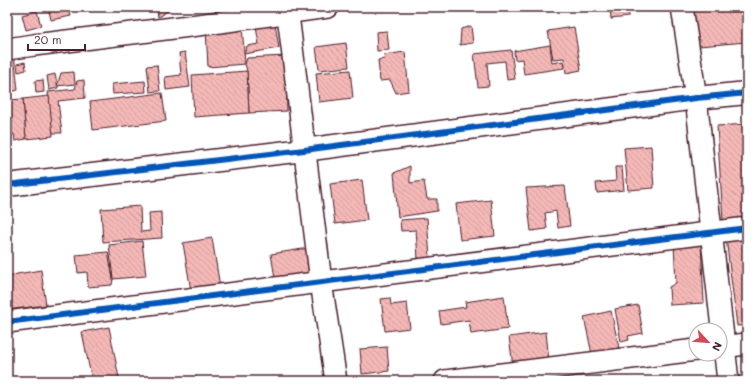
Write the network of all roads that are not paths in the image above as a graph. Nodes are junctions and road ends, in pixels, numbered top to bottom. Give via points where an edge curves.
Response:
1 (328, 7) edge
2 (682, 7) edge
3 (287, 10) edge
4 (7, 49) edge
5 (747, 93) edge
6 (696, 98) junction
7 (304, 150) junction
8 (7, 185) edge
9 (747, 228) edge
10 (711, 232) junction
11 (321, 282) junction
12 (7, 322) edge
13 (720, 322) edge
14 (747, 344) edge
15 (728, 346) edge
16 (688, 351) edge
17 (725, 362) edge
18 (336, 381) edge
19 (445, 381) edge
20 (728, 381) edge

1 - 3 street
2 - 6 street
3 - 4 street
3 - 7 street
5 - 6 street
6 - 7 street
6 - 10 street
7 - 8 street
7 - 11 street
9 - 10 street
10 - 11 street
10 - 13 street
11 - 12 street
11 - 18 street
14 - 15 street
16 - 19 street
17 - 20 street

